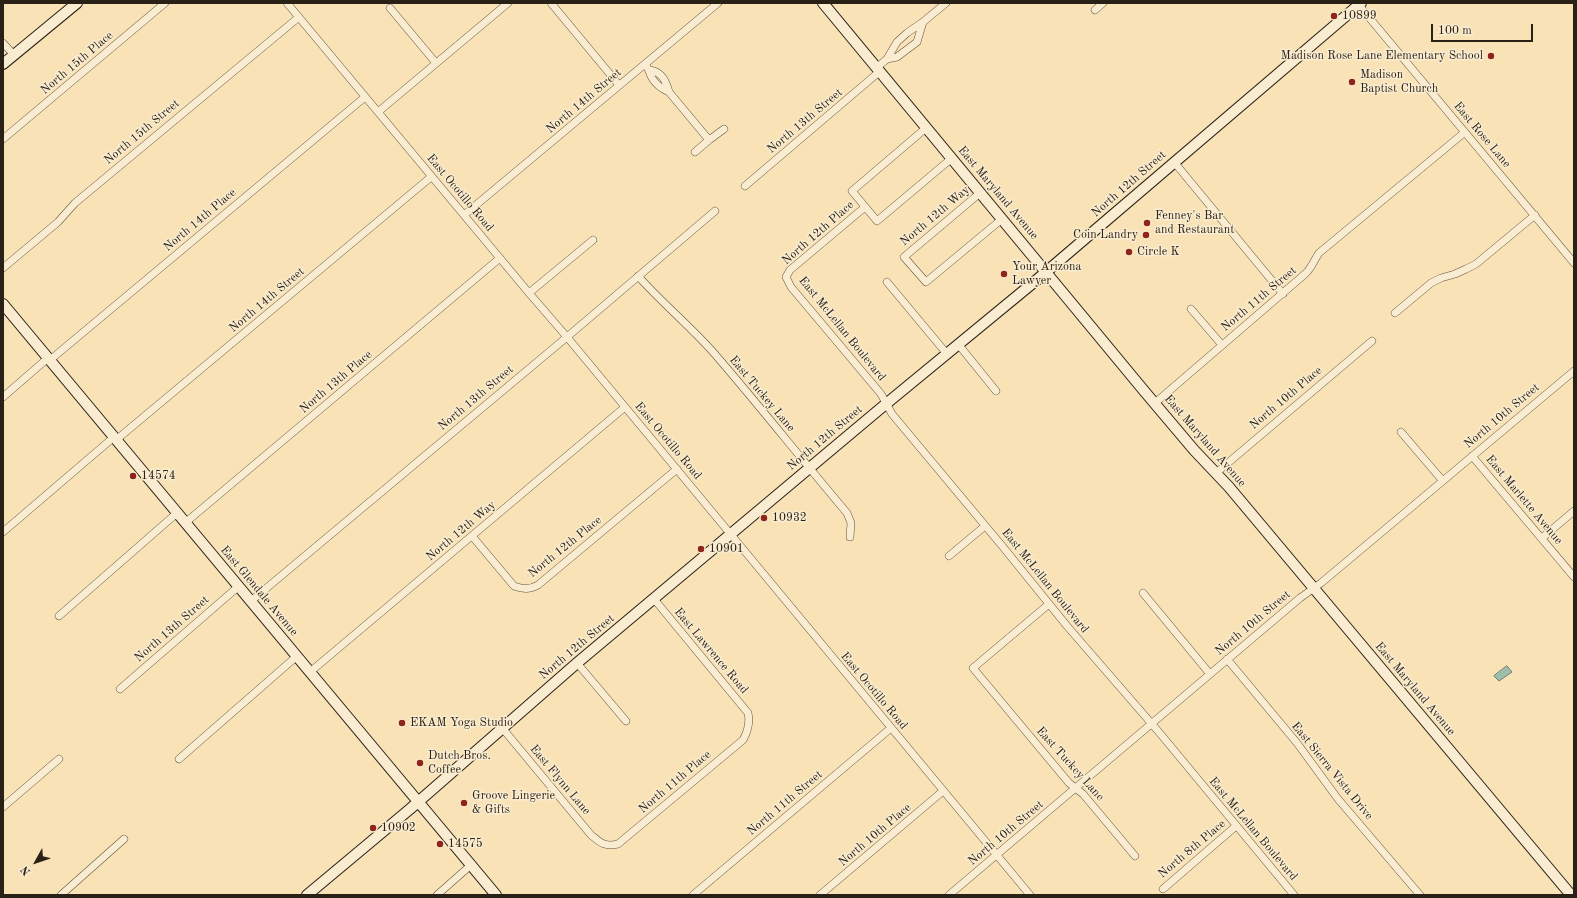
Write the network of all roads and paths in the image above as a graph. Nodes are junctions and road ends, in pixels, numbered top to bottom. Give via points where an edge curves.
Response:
1 (165, 3) edge
2 (287, 3) edge
3 (508, 3) edge
4 (551, 3) edge
5 (718, 3) edge
6 (823, 3) edge
7 (946, 3) edge
8 (1103, 3) edge
9 (74, 4) edge
10 (1359, 4) edge
11 (390, 8) dead end
12 (1095, 10) dead end
13 (299, 17) junction
14 (923, 22) junction
15 (3, 43) edge
16 (14, 55) junction
17 (887, 59) junction
18 (436, 63) junction
19 (3, 64) edge
20 (645, 64) junction
21 (650, 70) junction
22 (877, 70) junction
23 (663, 78) junction
24 (656, 83) junction
25 (619, 85) junction
26 (669, 92) junction
27 (365, 96) junction
28 (378, 112) junction
29 (724, 128) dead end
30 (926, 128) junction
31 (1465, 132) junction
32 (3, 139) edge
33 (710, 140) junction
34 (695, 152) dead end
35 (952, 158) junction
36 (1174, 162) junction
37 (431, 177) junction
38 (745, 186) dead end
39 (980, 193) junction
40 (864, 207) junction
41 (715, 211) dead end
42 (464, 215) junction
43 (1535, 215) junction
44 (1002, 219) junction
45 (593, 240) dead end
46 (500, 258) junction
47 (1574, 263) edge
48 (3, 268) edge
49 (1046, 272) junction
50 (638, 276) junction
51 (786, 277) joint
52 (887, 282) dead end
53 (529, 293) junction
54 (1283, 294) junction
55 (3, 304) edge
56 (1192, 309) dead end
57 (1395, 313) dead end
58 (567, 337) junction
59 (1372, 341) dead end
60 (958, 344) junction
61 (1222, 345) junction
62 (947, 354) junction
63 (49, 359) junction
64 (1574, 371) edge
65 (996, 391) dead end
66 (3, 397) edge
67 (1155, 403) junction
68 (886, 404) junction
69 (625, 407) junction
70 (1401, 432) dead end
71 (115, 438) junction
72 (1472, 456) junction
73 (809, 468) junction
74 (677, 469) junction
75 (1216, 472) junction
76 (1442, 480) junction
77 (1574, 511) edge
78 (177, 513) junction
79 (185, 523) junction
80 (985, 526) junction
81 (3, 532) edge
82 (730, 535) junction
83 (472, 536) junction
84 (850, 537) dead end
85 (1542, 538) junction
86 (949, 556) dead end
87 (1574, 577) edge
88 (239, 586) junction
89 (1313, 588) junction
90 (1143, 593) dead end
91 (654, 599) junction
92 (251, 602) junction
93 (1049, 604) junction
94 (59, 616) dead end
95 (297, 656) junction
96 (1227, 659) junction
97 (578, 663) junction
98 (310, 672) junction
99 (1210, 674) junction
100 (120, 689) dead end
101 (749, 720) joint
102 (626, 721) dead end
103 (1151, 724) junction
104 (891, 728) junction
105 (503, 729) junction
106 (59, 759) dead end
107 (179, 759) dead end
108 (1076, 788) junction
109 (943, 791) junction
110 (418, 802) junction
111 (3, 807) edge
112 (1236, 826) junction
113 (124, 839) dead end
114 (601, 844) joint
115 (996, 855) junction
116 (1135, 856) dead end
117 (471, 865) junction
118 (1163, 889) dead end
119 (61, 895) edge
120 (307, 895) edge
121 (437, 895) edge
122 (496, 895) edge
123 (693, 895) edge
124 (820, 895) edge
125 (949, 895) edge
126 (1030, 895) edge
127 (1294, 895) edge
128 (1420, 895) edge
129 (1571, 895) edge

1 - 32 street, North 15th Place
2 - 13 street, East Ocotillo Road
3 - 18 street
4 - 25 street
5 - 20 street, North 14th Street
6 - 22 street, East Maryland Avenue
7 - 14 street, North 13th Street
8 - 12 street
9 - 16 street
10 - 31 street, East Rose Lane
10 - 36 street, North 12th Street
11 - 18 street
13 - 27 street, East Ocotillo Road
13 - 48 street, North 15th Street via 75,203 58,222
14 - 17 street, North 13th Street via 897,42
14 - 17 street, North 13th Street via 917,42 898,57
15 - 16 street
16 - 19 street
17 - 22 street, North 13th Street
18 - 28 street
20 - 21 street
20 - 25 street, North 14th Street
21 - 23 street via 658,71
21 - 24 street via 651,77
22 - 30 street, East Maryland Avenue
22 - 38 street, North 13th Street
23 - 24 street
23 - 26 street via 667,82
24 - 26 street
25 - 42 street, North 14th Street
26 - 33 street
27 - 28 street, East Ocotillo Road
27 - 63 street, North 14th Place
28 - 37 street, East Ocotillo Road
29 - 33 street
30 - 35 street, East Maryland Avenue
30 - 40 street via 852,191
31 - 43 street, East Rose Lane
31 - 54 street, North 11th Street via 1319,253 1311,268
33 - 34 street
35 - 39 street, East Maryland Avenue
35 - 40 street via 877,221
36 - 49 street, North 12th Street
36 - 54 street
37 - 42 street, East Ocotillo Road
37 - 71 street, North 14th Street
39 - 44 street, East Maryland Avenue
39 - 44 street, North 12th Way via 904,257 926,282
40 - 51 street, North 12th Place via 790,270
41 - 50 street, North 13th Street
42 - 46 street, East Ocotillo Road
43 - 47 street, East Rose Lane
43 - 57 street via 1476,264 1431,284
44 - 49 street, East Maryland Avenue
45 - 53 street
46 - 53 street, East Ocotillo Road
46 - 79 street, North 13th Place
49 - 60 street, North 12th Street
49 - 67 street, East Maryland Avenue
50 - 58 street, North 13th Street
50 - 73 street, East Tuckey Lane via 713,352
51 - 68 street, East McLellan Boulevard via 791,287
52 - 62 street
53 - 58 street, East Ocotillo Road
54 - 61 street, North 11th Street
55 - 63 street, East Glendale Avenue
56 - 61 street
58 - 69 street, East Ocotillo Road
58 - 92 street, North 13th Street
59 - 75 street, North 10th Place
60 - 62 street, North 12th Street
60 - 65 street
61 - 67 street, North 11th Street
62 - 68 street, North 12th Street
63 - 66 street, North 14th Place
63 - 71 street, East Glendale Avenue
64 - 72 street, North 10th Street
67 - 75 street, East Maryland Avenue
68 - 73 street, North 12th Street
68 - 80 street, East McLellan Boulevard
69 - 74 street, East Ocotillo Road
69 - 83 street, North 12th Way
70 - 76 street
71 - 78 street, East Glendale Avenue
71 - 81 street, North 14th Street
72 - 76 street, North 10th Street
72 - 85 street, East Marlette Avenue
73 - 82 street, North 12th Street
73 - 84 street, East Tuckey Lane via 847,513 851,523
74 - 82 street, East Ocotillo Road
74 - 83 street, North 12th Place via 532,588 514,586
75 - 89 street, East Maryland Avenue
76 - 89 street, North 10th Street
77 - 85 street
78 - 79 street, East Glendale Avenue
78 - 94 street
79 - 88 street, East Glendale Avenue
80 - 86 street
80 - 93 street, East McLellan Boulevard
82 - 91 street, North 12th Street
82 - 104 street, East Ocotillo Road
83 - 98 street, North 12th Way
85 - 87 street, East Marlette Avenue
88 - 92 street, East Glendale Avenue
88 - 100 street, North 13th Street
89 - 96 street, North 10th Street
89 - 129 street, East Maryland Avenue
90 - 99 street
91 - 97 street, North 12th Street
91 - 101 street, East Lawrence Road via 748,713
92 - 95 street, East Glendale Avenue
93 - 103 street, East McLellan Boulevard
93 - 108 street, East Tuckey Lane via 974,668 1069,783
95 - 98 street, East Glendale Avenue
95 - 107 street
96 - 99 street, North 10th Street
96 - 128 street, East Sierra Vista Drive via 1297,743 1338,799
97 - 102 street
97 - 105 street, North 12th Street
98 - 110 street, East Glendale Avenue
99 - 103 street, North 10th Street
101 - 114 street, North 11th Place via 743,740 618,844
103 - 108 street, North 10th Street
103 - 112 street, East McLellan Boulevard
104 - 109 street, East Ocotillo Road
104 - 123 street, North 11th Street
105 - 110 street, North 12th Street
105 - 114 street, East Flynn Lane
106 - 111 street
108 - 115 street, North 10th Street
108 - 116 street, East Tuckey Lane
109 - 115 street, East Ocotillo Road
109 - 124 street, North 10th Place
110 - 117 street, East Glendale Avenue
110 - 120 street, North 12th Street
112 - 118 street, North 8th Place
112 - 127 street, East McLellan Boulevard
113 - 119 street
115 - 125 street, North 10th Street
115 - 126 street, East Ocotillo Road
117 - 121 street
117 - 122 street, East Glendale Avenue

